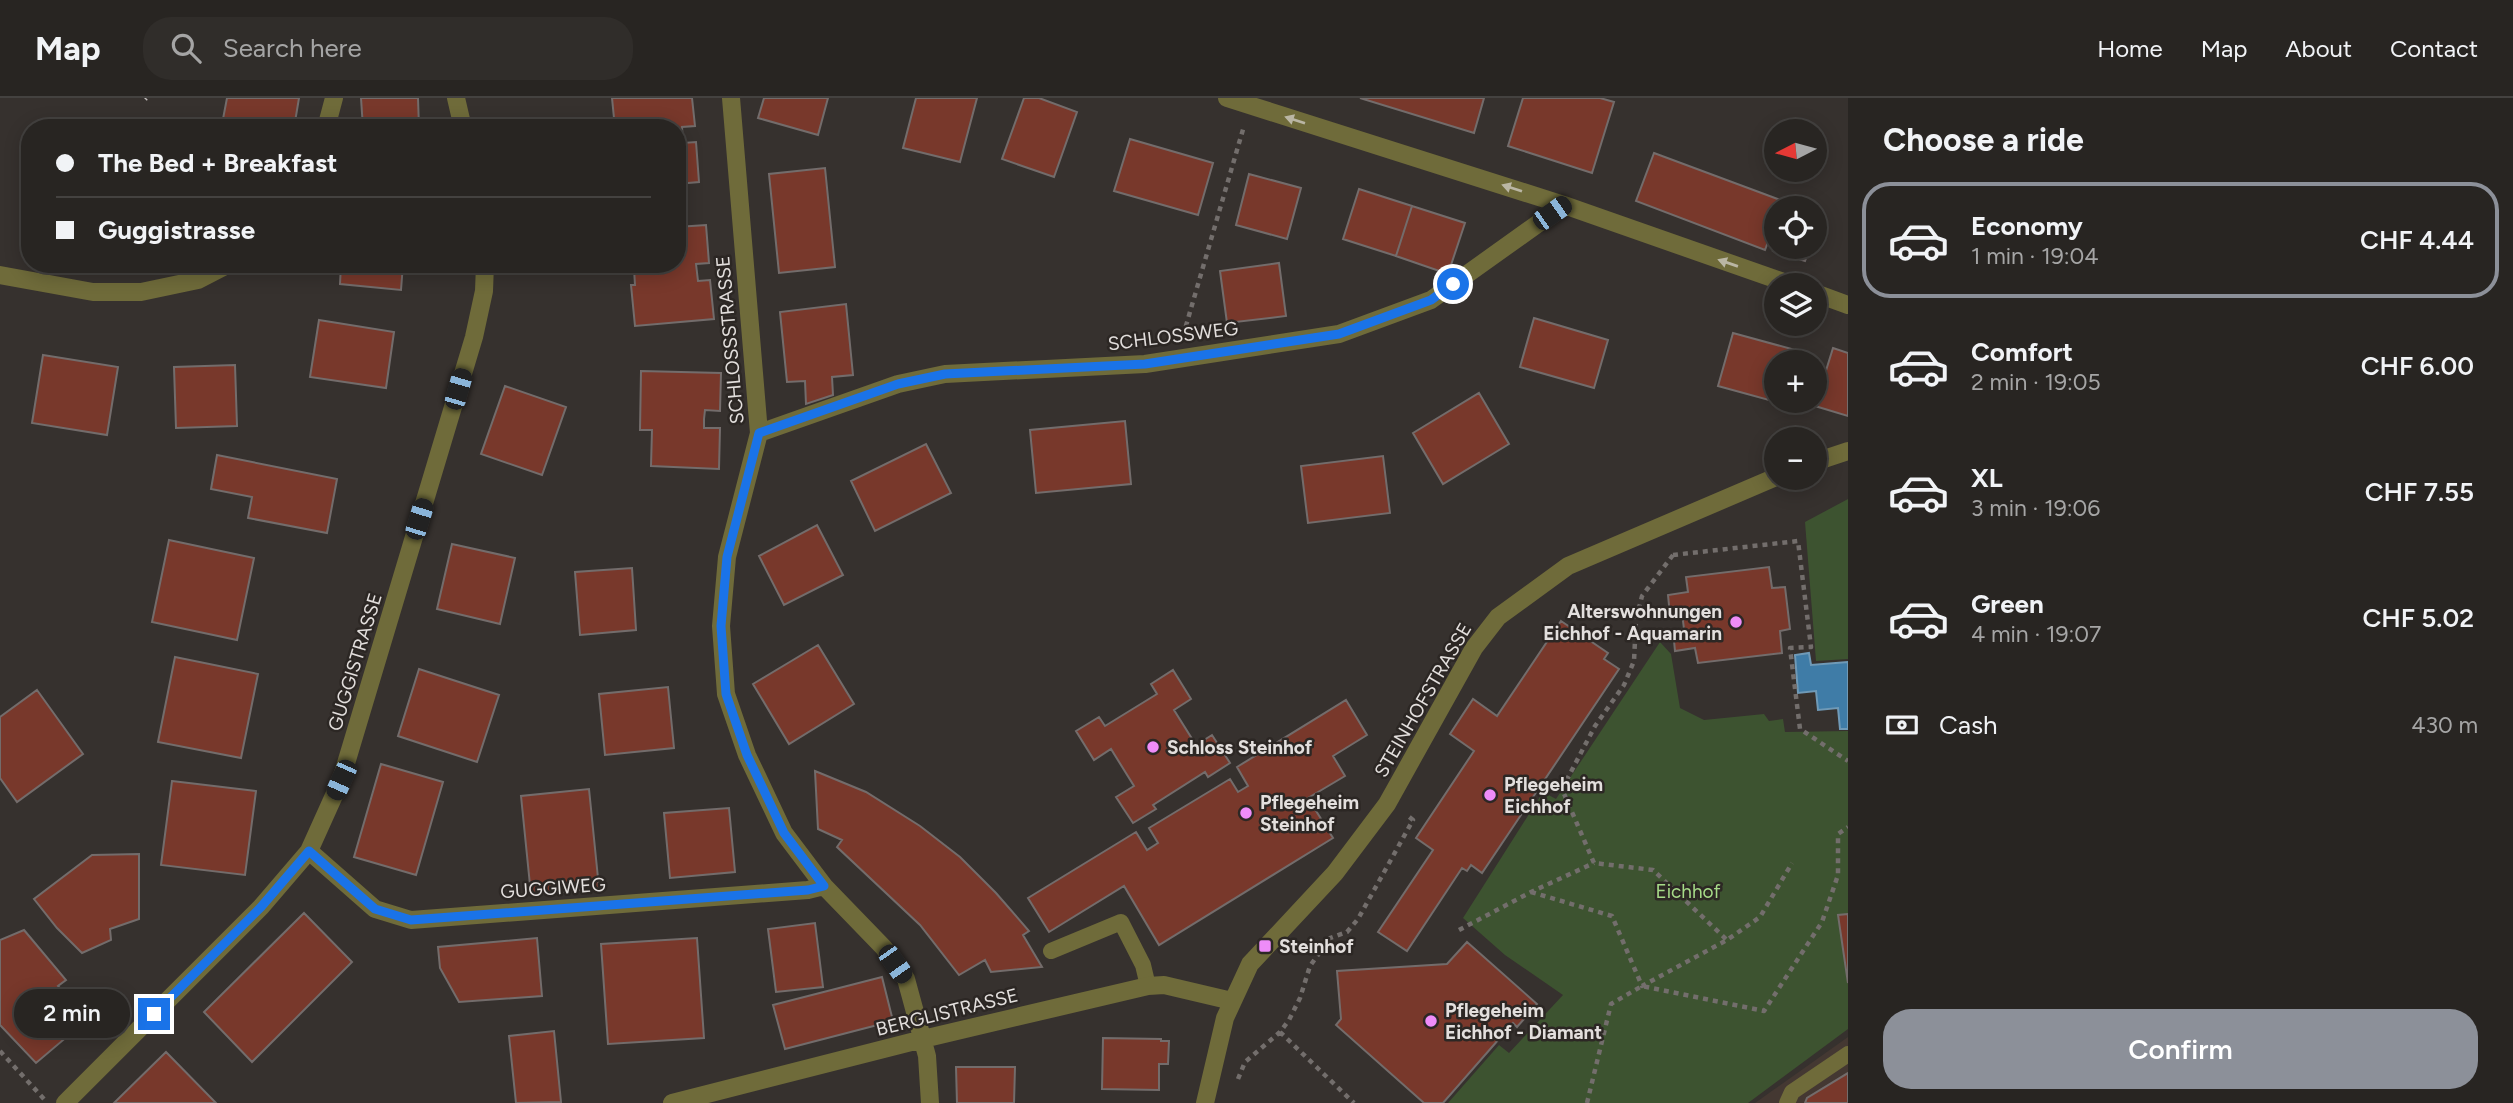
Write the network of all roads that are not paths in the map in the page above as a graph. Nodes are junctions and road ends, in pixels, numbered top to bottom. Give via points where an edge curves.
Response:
1 (334, 98) edge
2 (456, 98) edge
3 (731, 98) edge
4 (1227, 98) edge
5 (328, 119) edge
6 (461, 119) edge
7 (1564, 205) junction
8 (213, 273) edge
9 (485, 273) edge
10 (0, 275) edge
11 (1764, 275) edge
12 (1827, 297) edge
13 (1848, 305) edge
14 (759, 433) junction
15 (1848, 451) edge
16 (1827, 458) edge
17 (1764, 482) edge
18 (309, 851) junction
19 (824, 886) junction
20 (1051, 951) dead end
21 (1148, 986) junction
22 (1232, 1001) junction
23 (923, 1039) junction
24 (1848, 1054) edge
25 (65, 1103) edge
26 (672, 1103) edge
27 (930, 1103) edge
28 (1205, 1103) edge
29 (1787, 1103) edge

1 - 5 street
2 - 6 street
3 - 14 street, SCHLOSSSTRASSE
7 -> 4 street
11 -> 7 street
7 - 14 street, SCHLOSSWEG via 1431,300 1339,334 1145,364 945,374 898,384
8 - 10 street via 198,281 141,292 93,292
9 - 18 street, GUGGISTRASSE via 474,337 345,767
12 - 13 street
14 - 19 street, SCHLOSSSTRASSE via 727,557 721,626 726,694 747,755 784,833
15 - 16 street
17 - 22 street, STEINHOFSTRASSE via 1568,566 1498,617 1474,648 1387,804 1335,873 1250,964
18 - 19 street, GUGGIWEG via 375,909 411,920
18 - 25 street, GUGGISTRASSE via 261,907
19 - 23 street, SCHLOSSSTRASSE via 884,948 906,979
20 - 21 lane via 1121,922 1143,965
21 - 22 street, BERGLISTRASSE via 1164,985
21 - 23 street, BERGLISTRASSE
22 - 28 street, STEINHOFSTRASSE
23 - 26 street, BERGLISTRASSE
23 - 27 street, SCHLOSSSTRASSE
24 - 29 lane via 1792,1092

